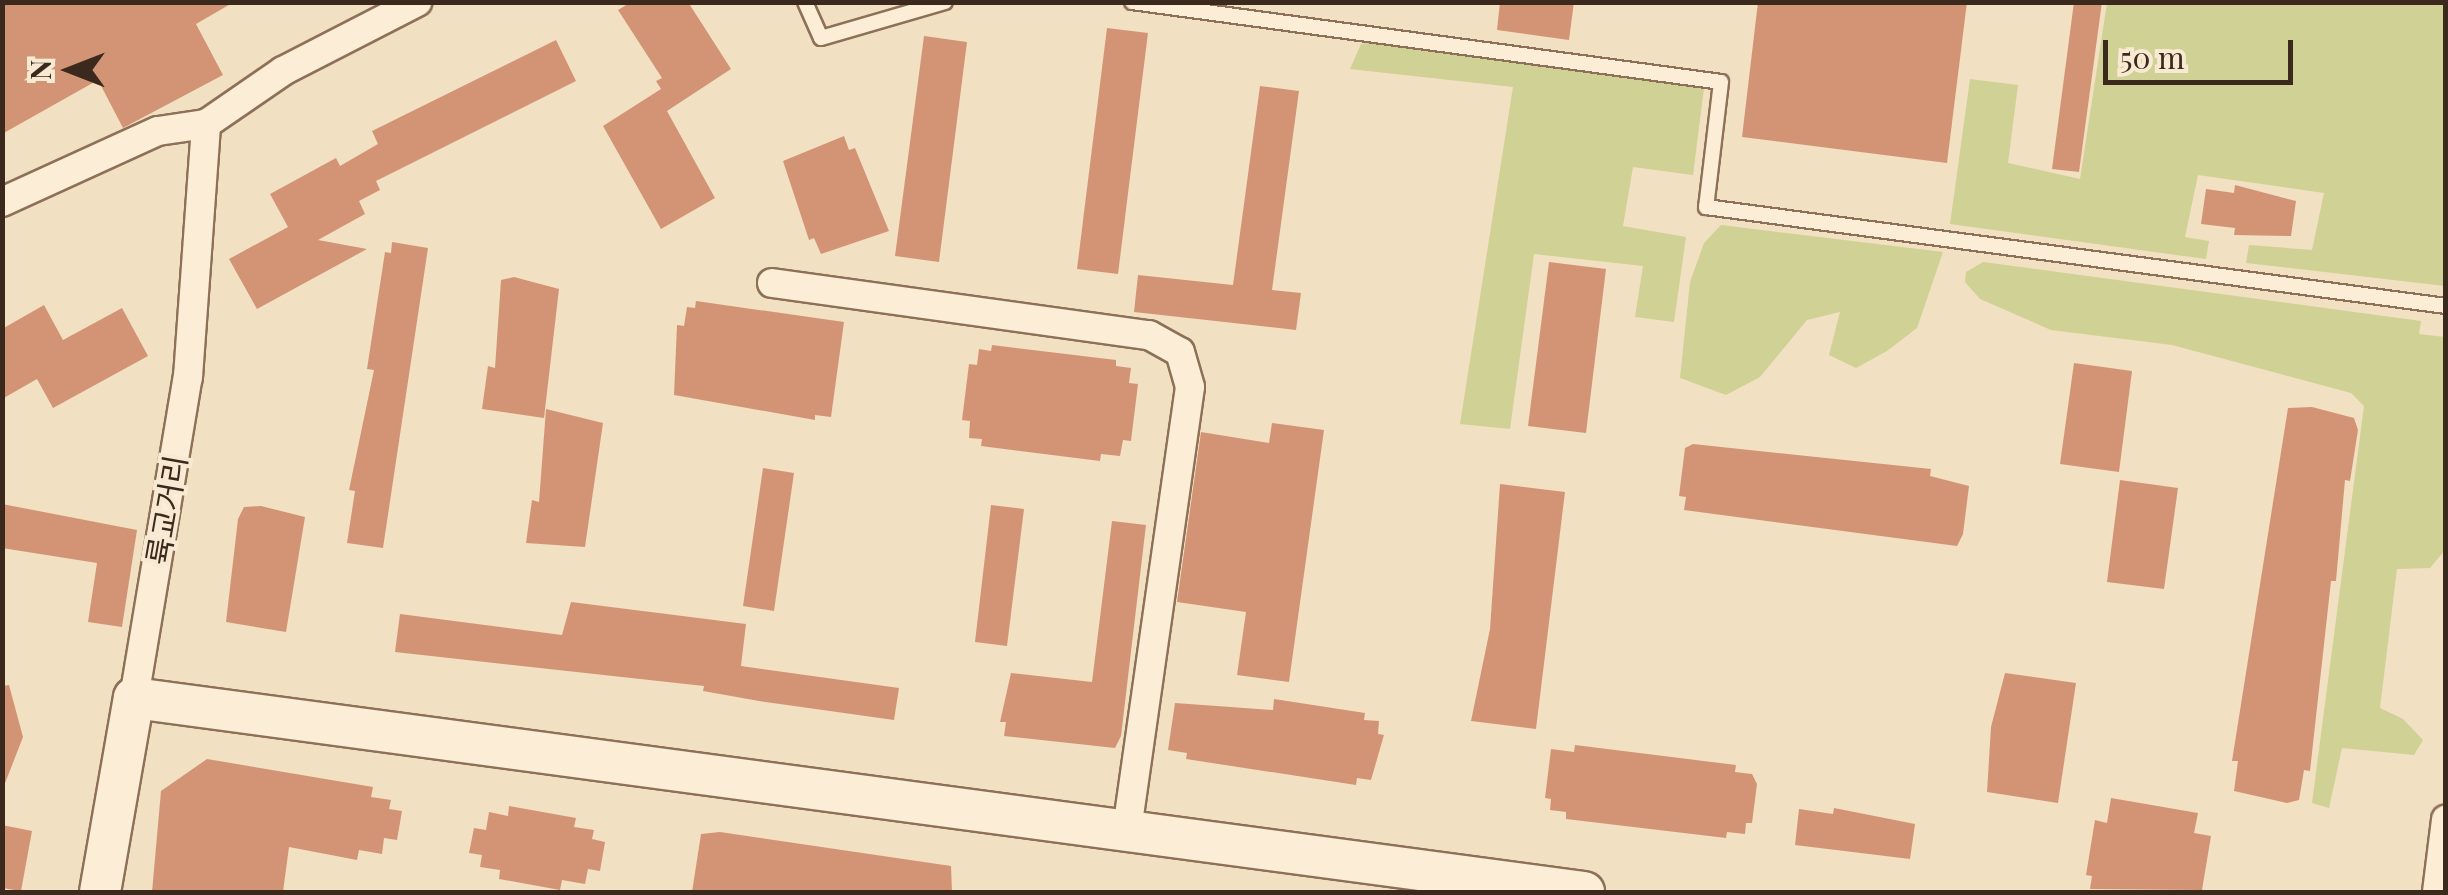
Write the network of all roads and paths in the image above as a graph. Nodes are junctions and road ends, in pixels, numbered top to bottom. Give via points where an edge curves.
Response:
1 (417, 2) edge
2 (806, 2) edge
3 (944, 2) edge
4 (1132, 2) edge
5 (206, 124) junction
6 (2, 202) edge
7 (772, 284) dead end
8 (2446, 306) edge
9 (134, 698) junction
10 (2446, 820) edge
11 (1127, 831) junction
12 (100, 892) edge
13 (1584, 892) edge
14 (2436, 892) edge

1 - 5 street via 284,71
2 - 3 lane via 821,38
4 - 8 lane via 1721,82 1706,207
5 - 6 street via 158,132
5 - 9 street, 륙교거리 via 188,377
7 - 11 street via 1150,335 1180,352 1190,387
9 - 11 street
9 - 12 street, 륙교거리
10 - 14 street
11 - 13 street

